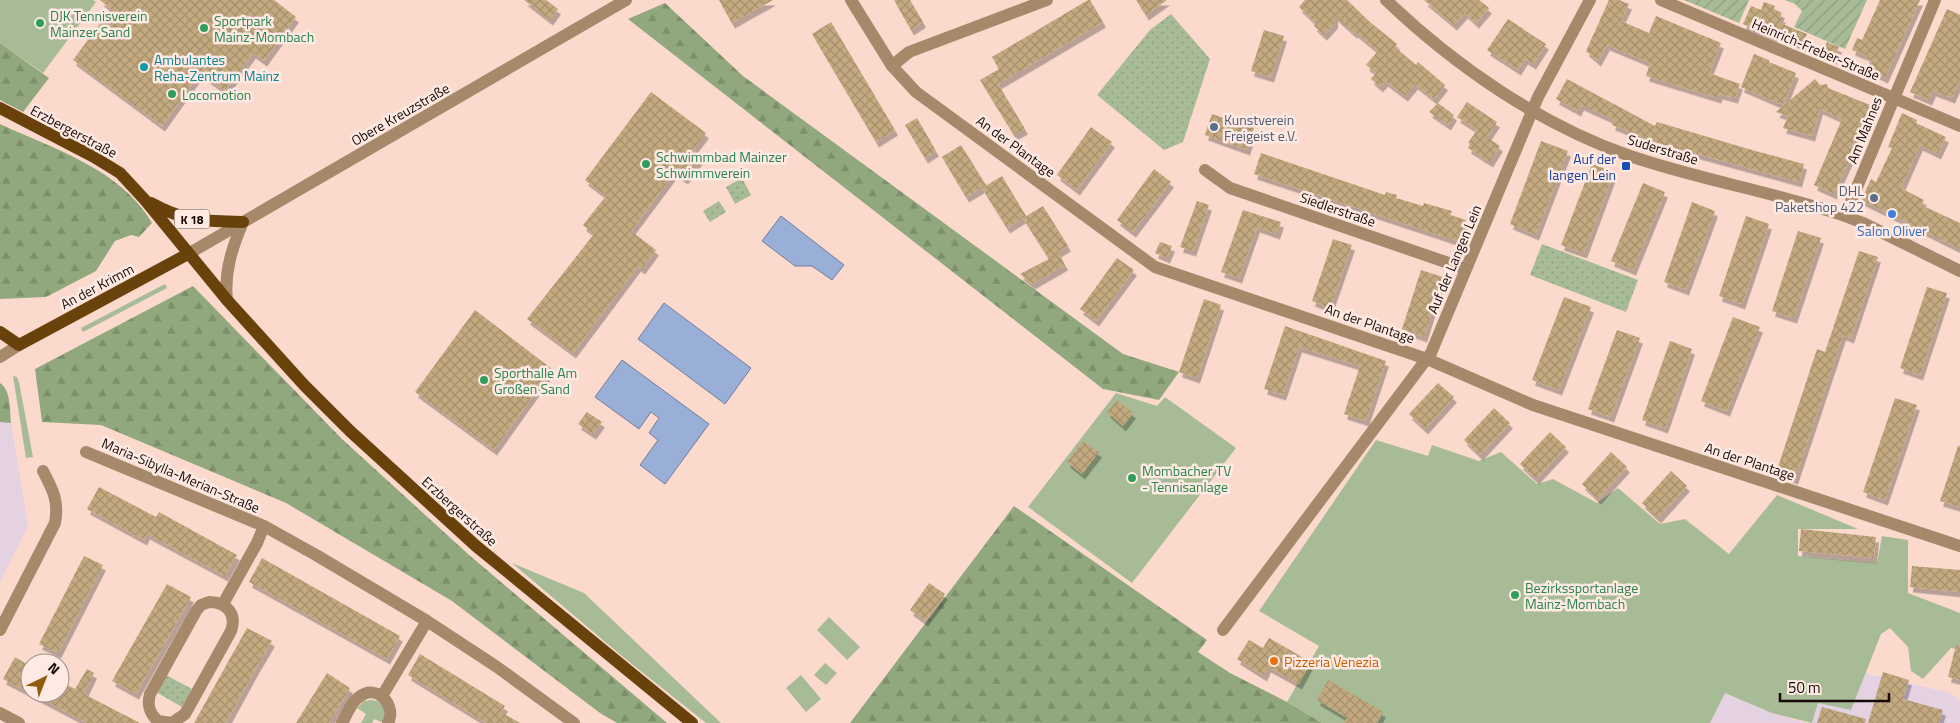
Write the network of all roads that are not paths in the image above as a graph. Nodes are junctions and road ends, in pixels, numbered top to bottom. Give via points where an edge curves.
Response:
1 (626, 0) edge
2 (851, 0) edge
3 (1047, 0) edge
4 (1386, 0) edge
5 (1590, 0) edge
6 (1661, 0) edge
7 (1935, 0) edge
8 (892, 66) junction
9 (1893, 98) junction
10 (0, 108) edge
11 (1532, 111) junction
12 (1960, 126) edge
13 (1205, 170) dead end
14 (146, 200) junction
15 (1845, 216) junction
16 (243, 222) junction
17 (188, 254) junction
18 (1466, 269) junction
19 (1960, 271) edge
20 (227, 300) junction
21 (0, 332) edge
22 (19, 345) junction
23 (0, 352) edge
24 (0, 357) edge
25 (1427, 359) junction
26 (86, 452) dead end
27 (43, 471) dead end
28 (264, 526) junction
29 (1960, 546) edge
30 (223, 604) junction
31 (427, 621) junction
32 (0, 630) edge
33 (1223, 630) dead end
34 (382, 696) junction
35 (0, 713) edge
36 (157, 722) edge
37 (19, 723) edge
38 (342, 723) edge
39 (388, 723) edge
40 (574, 723) edge
41 (692, 723) edge

1 - 16 street, Obere Kreuzstraße
2 - 8 street, An der Plantage
3 - 8 street via 909,52
4 - 11 street, Suderstraße via 1459,61
5 - 11 street, Auf der Langen Lein
6 - 9 street, Heinrich-Freber-Straße
7 - 9 street, Am Mahnes
8 - 25 street, An der Plantage via 916,92 1156,267
9 - 12 street, Heinrich-Freber-Straße
9 - 15 street, Am Mahnes
10 - 14 main road, Erzbergerstraße / K 18 via 112,168
11 - 15 street, Suderstraße via 1630,156
11 - 18 street, Auf der Langen Lein
13 - 18 street, Siedlerstraße via 1230,188
14 - 16 main road, K 18 via 180,217
14 - 17 main road, Erzbergerstraße / K 18
15 - 19 street, Suderstraße
16 - 17 street, Obere Kreuzstraße
16 - 20 street via 228,262
17 - 20 main road, Erzbergerstraße / K 18
17 - 22 main road, An der Krimm
18 - 25 street, Auf der Langen Lein
20 - 41 main road, Erzbergerstraße / K 18 via 350,431 476,546
21 - 22 main road
22 - 23 street, An der Krimm
22 - 24 street, An der Krimm
25 - 29 street, An der Plantage via 1533,405
25 - 33 street, Auf der Langen Lein
26 - 28 street, Maria-Sibylla-Merian-Straße
27 - 32 street via 55,496 55,523
28 - 30 street, Maria-Sibylla-Merian-Straße
28 - 31 street, Maria-Sibylla-Merian-Straße
30 - 36 street via 205,603 199,608 150,694 150,710
30 - 36 street via 232,615 233,626 185,714 172,723
31 - 34 street
31 - 40 street, Maria-Sibylla-Merian-Straße
34 - 38 street via 374,693 360,696
34 - 39 street via 390,707
35 - 37 street

